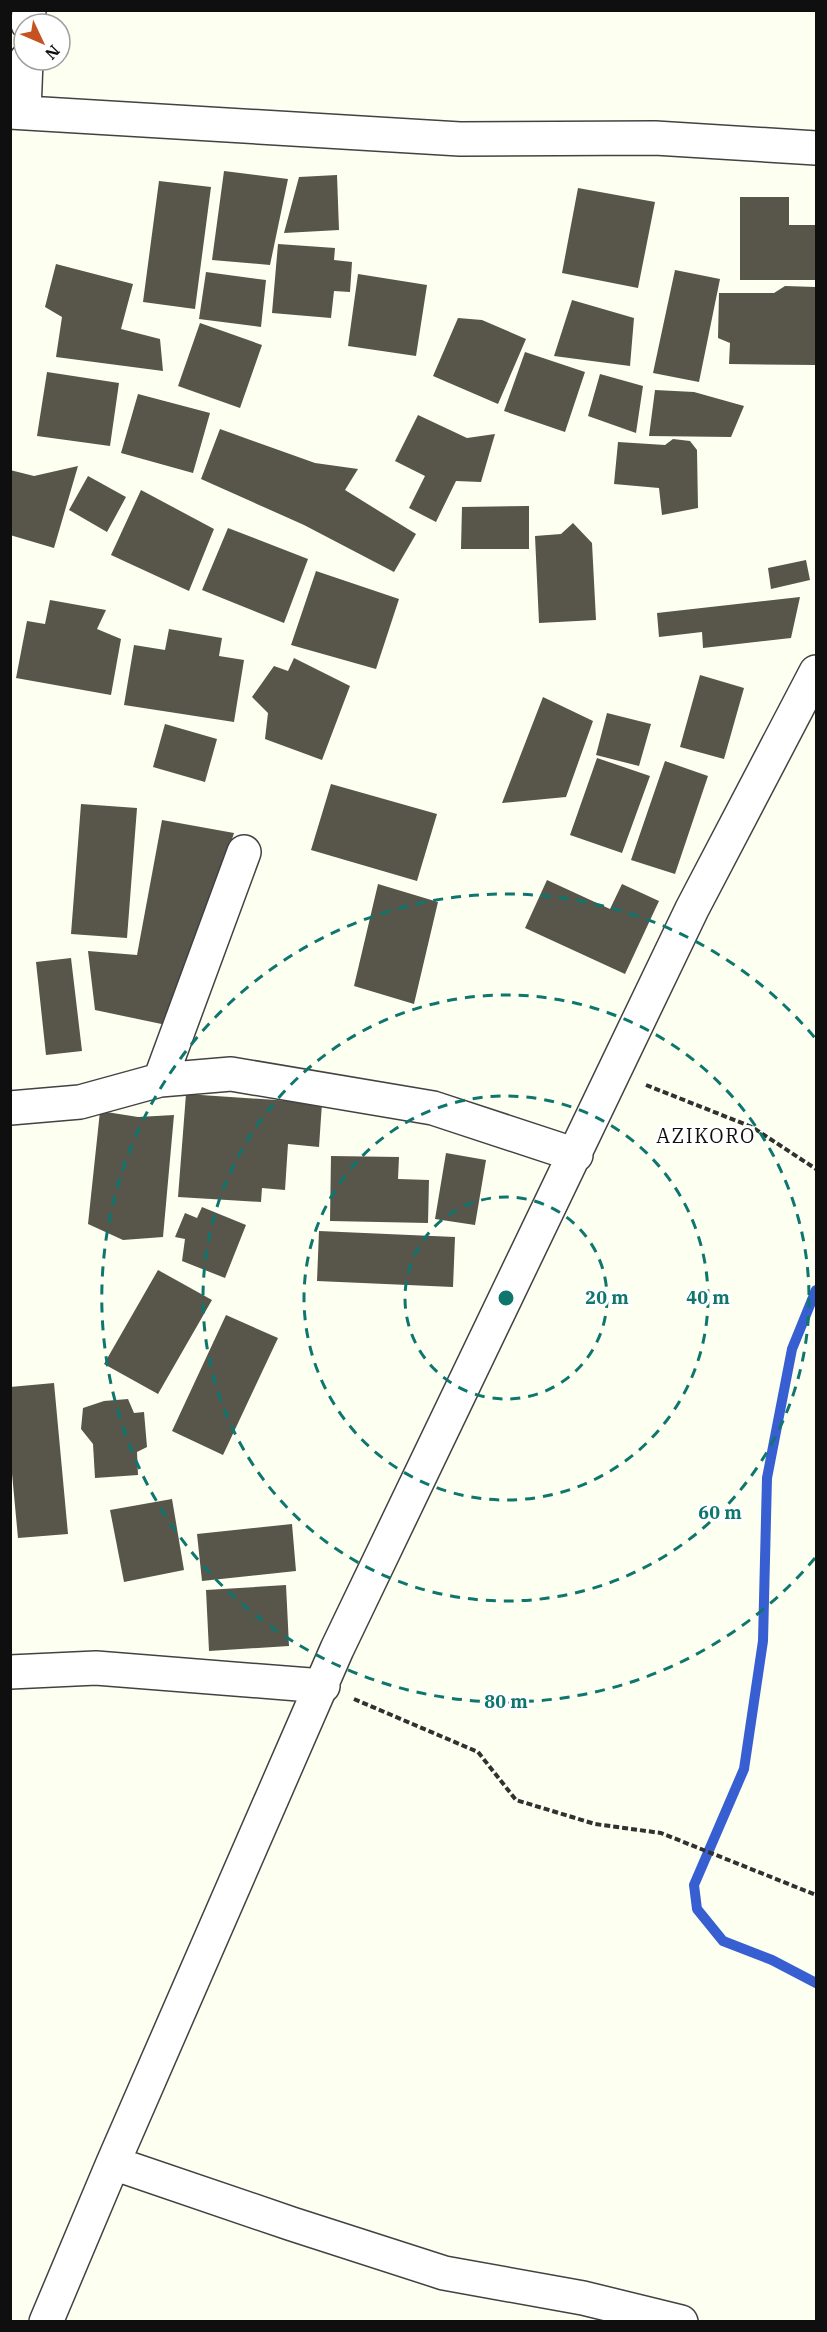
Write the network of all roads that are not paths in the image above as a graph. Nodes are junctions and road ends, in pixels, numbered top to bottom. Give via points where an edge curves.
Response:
1 (24, 72) edge
2 (17, 112) edge
3 (816, 148) edge
4 (816, 672) edge
5 (244, 852) dead end
6 (160, 1080) junction
7 (10, 1108) edge
8 (576, 1155) junction
9 (10, 1672) edge
10 (323, 1686) junction
11 (113, 2163) junction
12 (46, 2322) edge
13 (681, 2322) edge

1 - 2 street
2 - 3 street via 460,139 655,138
4 - 8 street via 692,909
5 - 6 street
6 - 7 street via 80,1102
6 - 8 street via 231,1074 433,1108
8 - 10 street via 337,1649
9 - 10 street via 96,1668
10 - 11 street
11 - 12 street
11 - 13 street via 444,2273 583,2298

